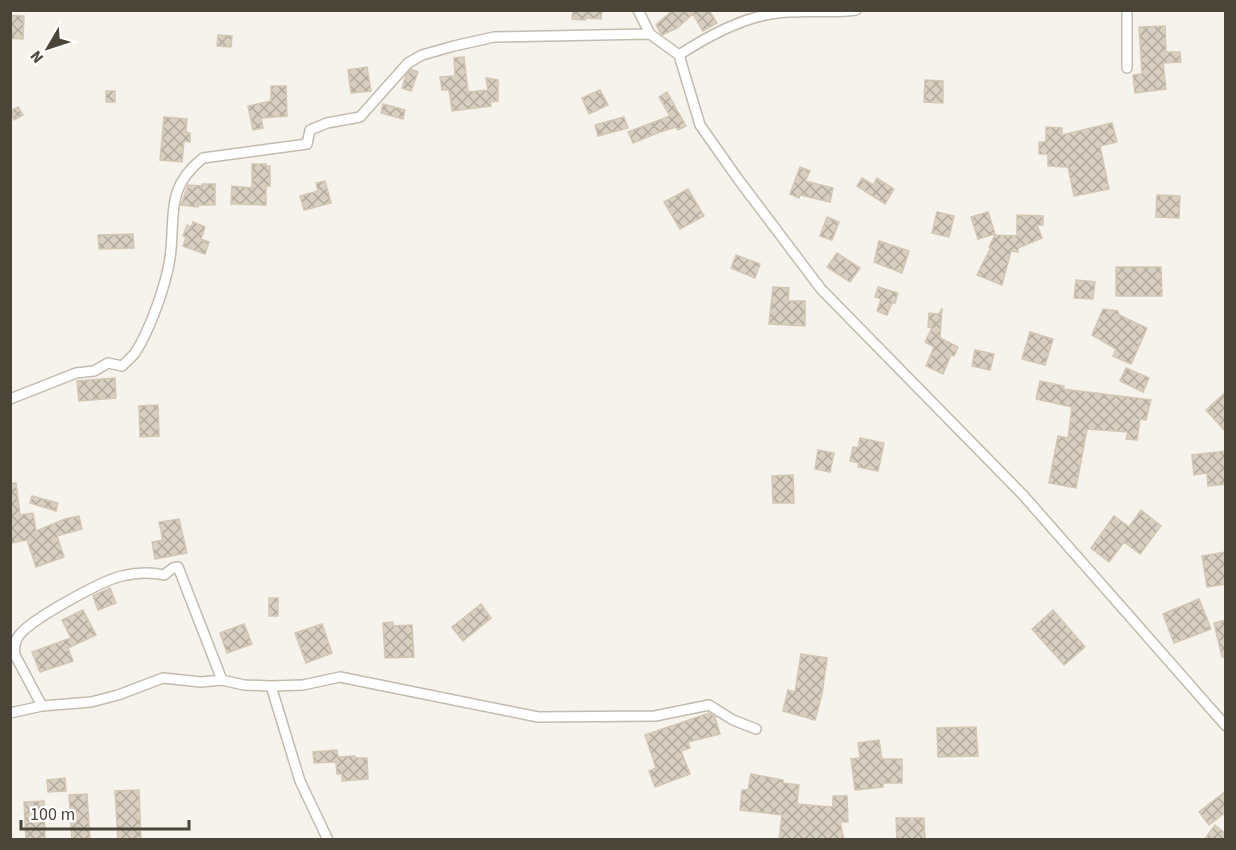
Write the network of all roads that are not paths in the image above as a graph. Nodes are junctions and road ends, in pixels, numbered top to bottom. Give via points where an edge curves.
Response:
1 (638, 10) edge
2 (856, 10) edge
3 (1127, 10) edge
4 (650, 34) junction
5 (679, 55) junction
6 (1127, 69) dead end
7 (10, 399) edge
8 (222, 680) junction
9 (271, 686) junction
10 (42, 706) junction
11 (10, 713) edge
12 (1226, 726) edge
13 (756, 729) dead end
14 (328, 840) edge

1 - 4 street
2 - 5 street via 757,16
3 - 6 street
4 - 5 street
4 - 7 street via 494,37 454,46 408,63 360,117 310,130 307,144 203,158 179,183 171,216 170,258 165,278 150,324 134,354 122,366 108,363
5 - 12 street via 700,125 821,289 1023,495
8 - 9 street
8 - 10 street via 163,678 118,696
8 - 10 street via 178,567 164,575 122,576 95,587 57,607 19,635 15,655
9 - 13 street via 303,685 340,677 538,717 655,716 709,705
9 - 14 street via 300,781
10 - 11 street

